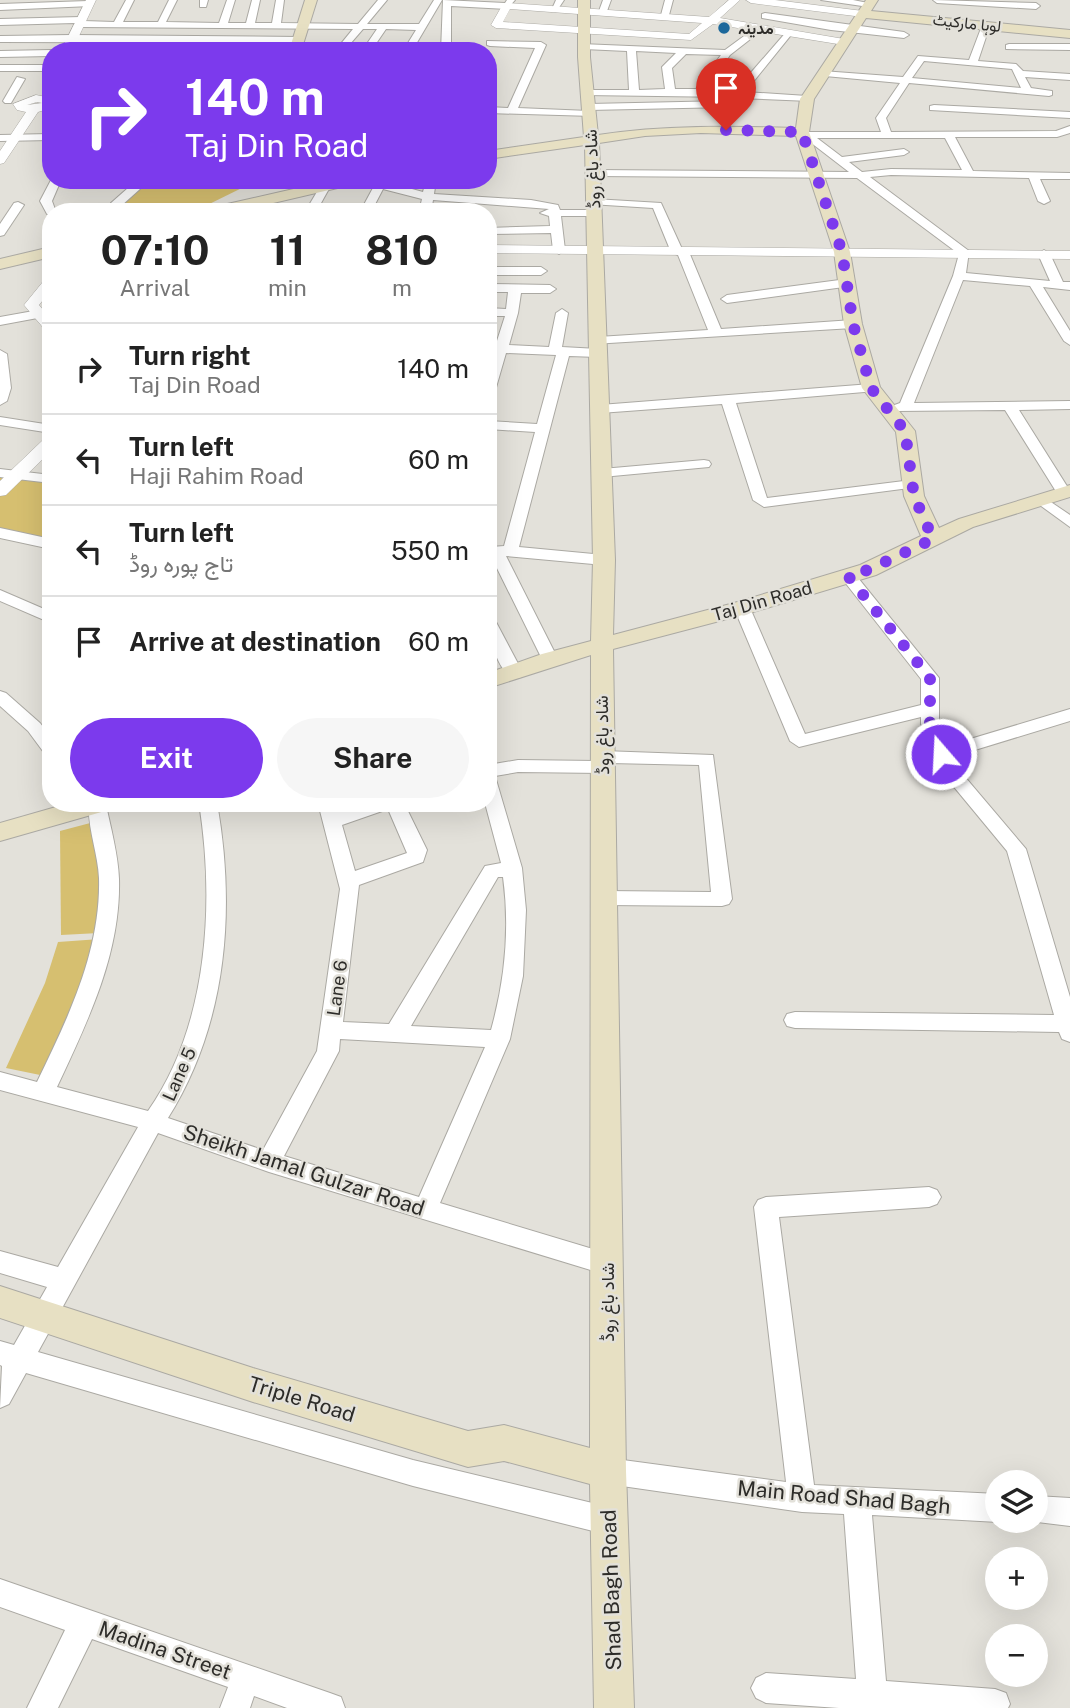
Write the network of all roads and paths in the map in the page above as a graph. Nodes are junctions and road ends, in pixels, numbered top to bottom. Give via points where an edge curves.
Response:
1 (130, 0) edge
2 (173, 0) edge
3 (231, 0) edge
4 (256, 0) edge
5 (280, 0) edge
6 (310, 0) edge
7 (366, 0) edge
8 (383, 0) edge
9 (669, 0) edge
10 (735, 0) edge
11 (753, 0) edge
12 (825, 0) edge
13 (937, 0) edge
14 (90, 2) edge
15 (465, 2) edge
16 (492, 3) edge
17 (1036, 3) edge
18 (445, 4) edge
19 (558, 4) edge
20 (0, 7) edge
21 (774, 8) edge
22 (504, 12) edge
23 (665, 15) junction
24 (591, 16) edge
25 (860, 18) edge
26 (711, 20) junction
27 (0, 22) edge
28 (80, 22) junction
29 (117, 24) junction
30 (161, 24) junction
31 (223, 24) junction
32 (250, 25) junction
33 (276, 25) junction
34 (305, 25) junction
35 (362, 25) junction
36 (986, 25) junction
37 (384, 26) junction
38 (420, 27) junction
39 (759, 28) junction
40 (1044, 31) junction
41 (788, 33) junction
42 (904, 35) dead end
43 (691, 37) junction
44 (0, 39) edge
45 (1068, 40) edge
46 (52, 42) edge
47 (70, 42) edge
48 (299, 42) edge
49 (347, 42) edge
50 (372, 42) edge
51 (412, 42) edge
52 (446, 42) edge
53 (492, 42) edge
54 (1009, 47) dead end
55 (497, 48) edge
56 (631, 48) junction
57 (680, 51) junction
58 (42, 53) edge
59 (727, 53) junction
60 (0, 54) edge
61 (973, 63) junction
62 (0, 68) edge
63 (42, 68) edge
64 (825, 73) junction
65 (1019, 74) junction
66 (1070, 77) edge
67 (0, 79) edge
68 (907, 80) junction
69 (42, 82) edge
70 (18, 83) junction
71 (974, 86) junction
72 (0, 88) edge
73 (1027, 91) junction
74 (634, 92) junction
75 (670, 92) junction
76 (699, 92) junction
77 (740, 93) junction
78 (1049, 93) dead end
79 (42, 94) edge
80 (807, 99) junction
81 (4, 101) edge
82 (22, 101) joint
83 (36, 104) junction
84 (934, 108) dead end
85 (497, 110) edge
86 (970, 110) junction
87 (512, 111) junction
88 (982, 111) junction
89 (589, 113) junction
90 (1070, 115) edge
91 (1070, 131) edge
92 (805, 133) junction
93 (887, 134) junction
94 (948, 134) junction
95 (994, 134) junction
96 (42, 137) edge
97 (0, 138) edge
98 (15, 138) junction
99 (497, 151) edge
100 (905, 152) dead end
101 (0, 160) edge
102 (842, 160) junction
103 (593, 173) junction
104 (969, 174) junction
105 (815, 175) junction
106 (863, 175) junction
107 (1033, 175) junction
108 (1070, 176) edge
109 (132, 189) edge
110 (310, 189) edge
111 (399, 189) edge
112 (430, 189) edge
113 (429, 196) junction
114 (244, 198) edge
115 (486, 198) junction
116 (1044, 201) dead end
117 (117, 203) edge
118 (427, 203) edge
119 (486, 203) edge
120 (18, 205) dead end
121 (594, 207) junction
122 (497, 212) edge
123 (557, 213) junction
124 (558, 229) junction
125 (497, 231) edge
126 (0, 233) edge
127 (497, 249) edge
128 (559, 250) junction
129 (595, 252) junction
130 (680, 252) junction
131 (842, 252) junction
132 (965, 253) junction
133 (42, 254) edge
134 (1044, 254) junction
135 (1070, 255) edge
136 (0, 264) edge
137 (497, 271) edge
138 (541, 271) dead end
139 (959, 276) junction
140 (846, 283) junction
141 (1034, 283) junction
142 (1064, 285) edge
143 (497, 288) edge
144 (515, 289) junction
145 (550, 289) dead end
146 (42, 292) edge
147 (726, 299) dead end
148 (497, 312) edge
149 (512, 313) junction
150 (562, 313) dead end
151 (42, 315) edge
152 (42, 319) edge
153 (0, 321) edge
154 (853, 324) junction
155 (716, 333) junction
156 (1070, 341) edge
157 (497, 344) edge
158 (598, 347) junction
159 (497, 348) edge
160 (559, 352) junction
161 (0, 354) edge
162 (871, 388) junction
163 (727, 400) junction
164 (0, 401) edge
165 (1009, 405) junction
166 (1070, 405) edge
167 (886, 407) junction
168 (905, 407) junction
169 (600, 409) junction
170 (0, 421) edge
171 (497, 426) edge
172 (42, 428) edge
173 (542, 428) junction
174 (42, 449) edge
175 (704, 464) dead end
176 (602, 473) junction
177 (8, 475) edge
178 (42, 478) edge
179 (912, 484) junction
180 (0, 491) edge
181 (1067, 492) edge
182 (1042, 500) junction
183 (1070, 522) edge
184 (0, 533) edge
185 (933, 539) junction
186 (42, 542) edge
187 (498, 550) edge
188 (604, 560) junction
189 (848, 576) junction
190 (0, 596) edge
191 (742, 608) junction
192 (42, 614) edge
193 (497, 639) edge
194 (601, 644) junction
195 (550, 659) junction
196 (515, 673) junction
197 (497, 678) edge
198 (0, 697) edge
199 (930, 709) junction
200 (1070, 715) edge
201 (42, 738) edge
202 (941, 754) junction
203 (603, 762) junction
204 (497, 770) edge
205 (67, 812) edge
206 (92, 812) edge
207 (210, 812) edge
208 (330, 812) edge
209 (399, 812) edge
210 (497, 812) edge
211 (0, 832) edge
212 (512, 869) junction
213 (348, 881) junction
214 (604, 898) junction
215 (795, 1020) dead end
216 (1069, 1028) edge
217 (331, 1030) junction
218 (395, 1033) junction
219 (499, 1039) junction
220 (0, 1081) edge
221 (43, 1092) junction
222 (153, 1122) junction
223 (269, 1162) junction
224 (929, 1197) dead end
225 (426, 1209) junction
226 (0, 1262) edge
227 (607, 1264) junction
228 (64, 1280) junction
229 (0, 1302) edge
230 (45, 1317) junction
231 (10, 1356) edge
232 (0, 1395) edge
233 (608, 1471) junction
234 (802, 1498) junction
235 (856, 1501) junction
236 (985, 1507) edge
237 (1048, 1511) edge
238 (1070, 1512) edge
239 (609, 1521) junction
240 (0, 1593) edge
241 (85, 1622) junction
242 (247, 1678) junction
243 (766, 1688) dead end
244 (872, 1695) junction
245 (995, 1704) dead end
246 (42, 1708) edge
247 (235, 1708) edge
248 (330, 1708) edge
249 (614, 1708) edge

1 - 29 street
2 - 30 street
3 - 31 street
4 - 32 street
5 - 33 street
6 - 34 main road
7 - 35 street
8 - 35 street
9 - 23 street
10 - 26 street
11 - 21 street
12 - 25 street
13 - 17 street
14 - 20 street
14 - 28 street
15 - 16 street
15 - 18 street
16 - 22 street
17 - 40 street
18 - 22 street
18 - 38 street
18 - 52 street
19 - 22 street
19 - 24 street
21 - 25 street
21 - 25 street
22 - 24 street
22 - 53 street
23 - 24 street
23 - 26 street
24 - 43 street
24 - 56 street
24 - 89 main road, شاد باغ روڈ
25 - 36 main road, لوہا مارکیٹ
25 - 41 street
25 - 42 street
25 - 64 main road
26 - 39 street
26 - 43 street
27 - 28 street
28 - 29 street
28 - 47 street
29 - 30 street
30 - 31 street
31 - 32 street
32 - 33 street
33 - 34 street
34 - 35 street
34 - 48 main road
35 - 37 street
35 - 49 street
36 - 40 main road, لوہا مارکیٹ
36 - 61 street
37 - 38 street
37 - 50 street
38 - 51 street
39 - 41 street
39 - 59 street
40 - 45 main road, لوہا مارکیٹ
41 - 77 street
43 - 57 street
44 - 46 street
45 - 54 street
55 - 87 street via 541,45
56 - 57 street
56 - 74 street
57 - 59 street
57 - 75 street via 667,67
58 - 60 street
59 - 76 street
61 - 65 street via 1016,67
61 - 68 street via 921,58
62 - 63 street
64 - 68 street
64 - 80 main road
65 - 66 street
65 - 73 street
67 - 70 street
68 - 71 street
68 - 93 street via 881,118
69 - 70 street
70 - 72 street
70 - 81 street
71 - 73 street
71 - 86 street
73 - 78 street
74 - 75 street
74 - 89 street
75 - 76 street
76 - 77 street
77 - 80 street
77 - 89 street via 730,104
79 - 83 street
80 - 92 main road
81 - 82 street
82 - 83 street via 20,107
83 - 98 street
84 - 86 street
85 - 87 street
86 - 88 street
87 - 89 street
88 - 90 street
88 - 95 street
89 - 92 main road via 701,129
89 - 99 main road
89 - 103 main road, شاد باغ روڈ
91 - 95 street
92 - 93 street
92 - 102 street
92 - 105 main road
93 - 94 street
94 - 95 street
94 - 104 street
96 - 98 street
97 - 98 street
98 - 101 street
100 - 102 street
102 - 106 street
103 - 105 street
103 - 121 main road, شاد باغ روڈ
104 - 106 street
104 - 107 street
105 - 106 street
105 - 131 main road
106 - 132 street
107 - 108 street
107 - 116 street
109 - 117 street
110 - 114 main road
111 - 113 street
112 - 113 street
113 - 115 street
113 - 118 street
115 - 119 street
115 - 123 street via 554,207
120 - 126 street
121 - 123 street
121 - 129 main road, شاد باغ روڈ
121 - 130 street via 657,205
122 - 123 street
123 - 124 street
124 - 125 street
124 - 128 street
127 - 128 street
128 - 129 street
129 - 130 street
129 - 158 main road, شاد باغ روڈ
130 - 131 street
130 - 155 street
131 - 132 street
131 - 140 main road
132 - 134 street
132 - 139 street
133 - 136 main road
134 - 135 street
134 - 142 street
137 - 138 street
139 - 141 street
139 - 168 street
140 - 147 street
140 - 154 main road
141 - 142 street
141 - 156 street
143 - 144 street
144 - 145 street
144 - 149 street
146 - 151 street via 31,305
148 - 149 street
149 - 157 street
150 - 160 street
152 - 153 street
154 - 155 street
154 - 162 main road
155 - 158 street
158 - 160 street
158 - 169 main road, شاد باغ روڈ
159 - 160 street
160 - 173 street
161 - 164 street via 4,388
162 - 163 street
162 - 167 main road
163 - 169 street
163 - 179 street via 764,503
165 - 166 street
165 - 168 street
165 - 181 street
167 - 168 street
167 - 179 main road via 905,431
169 - 176 main road, شاد باغ روڈ
170 - 172 street
171 - 173 street
173 - 187 street
174 - 177 street
175 - 176 street
176 - 188 main road, شاد باغ روڈ
177 - 178 street
177 - 180 street
179 - 185 main road
181 - 182 main road, Taj Din Road
182 - 183 street
182 - 185 main road, Taj Din Road via 966,523
184 - 186 street
185 - 189 main road, Taj Din Road
187 - 188 street
187 - 195 street
188 - 194 main road, شاد باغ روڈ
189 - 191 main road, Taj Din Road
189 - 199 street via 930,678
190 - 192 street
191 - 194 main road, Taj Din Road
191 - 199 street via 799,741
193 - 196 street
194 - 195 main road, Taj Din Road
194 - 203 main road, شاد باغ روڈ
195 - 196 main road, Taj Din Road
196 - 197 main road, Taj Din Road
198 - 201 street
199 - 202 street via 930,724
200 - 202 street
202 - 216 street via 946,766 1016,849
203 - 204 street
203 - 214 main road, شاد باغ روڈ
203 - 214 street via 707,759 723,899
205 - 211 main road
206 - 221 street via 110,878 106,936 78,1020
207 - 222 street, Lane 5 via 219,897 211,983 171,1098
208 - 213 street, Lane 6
209 - 213 street via 416,857
210 - 212 street
212 - 218 street via 492,871
212 - 219 street via 514,942
213 - 217 street, Lane 6
214 - 227 main road, شاد باغ روڈ
215 - 216 street
217 - 218 street
217 - 223 street, Lane 6 via 328,1051
218 - 219 street
219 - 225 street
220 - 221 street, Sheikh Jamal Gulzar Road
221 - 222 street, Sheikh Jamal Gulzar Road
222 - 223 street, Sheikh Jamal Gulzar Road
222 - 228 street, Lane 5
223 - 225 street, Sheikh Jamal Gulzar Road
224 - 234 street via 766,1207
225 - 227 street, Sheikh Jamal Gulzar Road
226 - 228 street
227 - 233 main road, شاد باغ روڈ
228 - 230 street, Lane 5
229 - 230 main road, Triple Road
230 - 231 street, Lane 5
230 - 233 main road, Triple Road via 468,1449 504,1443
231 - 232 street, Lane 5
231 - 239 street via 413,1473
233 - 234 street, Main Road Shad Bagh
233 - 239 main road, Shad Bagh Road
234 - 235 street, Main Road Shad Bagh
235 - 236 street, Main Road Shad Bagh
235 - 244 street
237 - 238 street
239 - 249 main road, Shad Bagh Road
240 - 241 street, Madina Street
241 - 242 street, Madina Street
241 - 246 street
242 - 247 street
242 - 248 street, Madina Street
243 - 244 street
244 - 245 street

